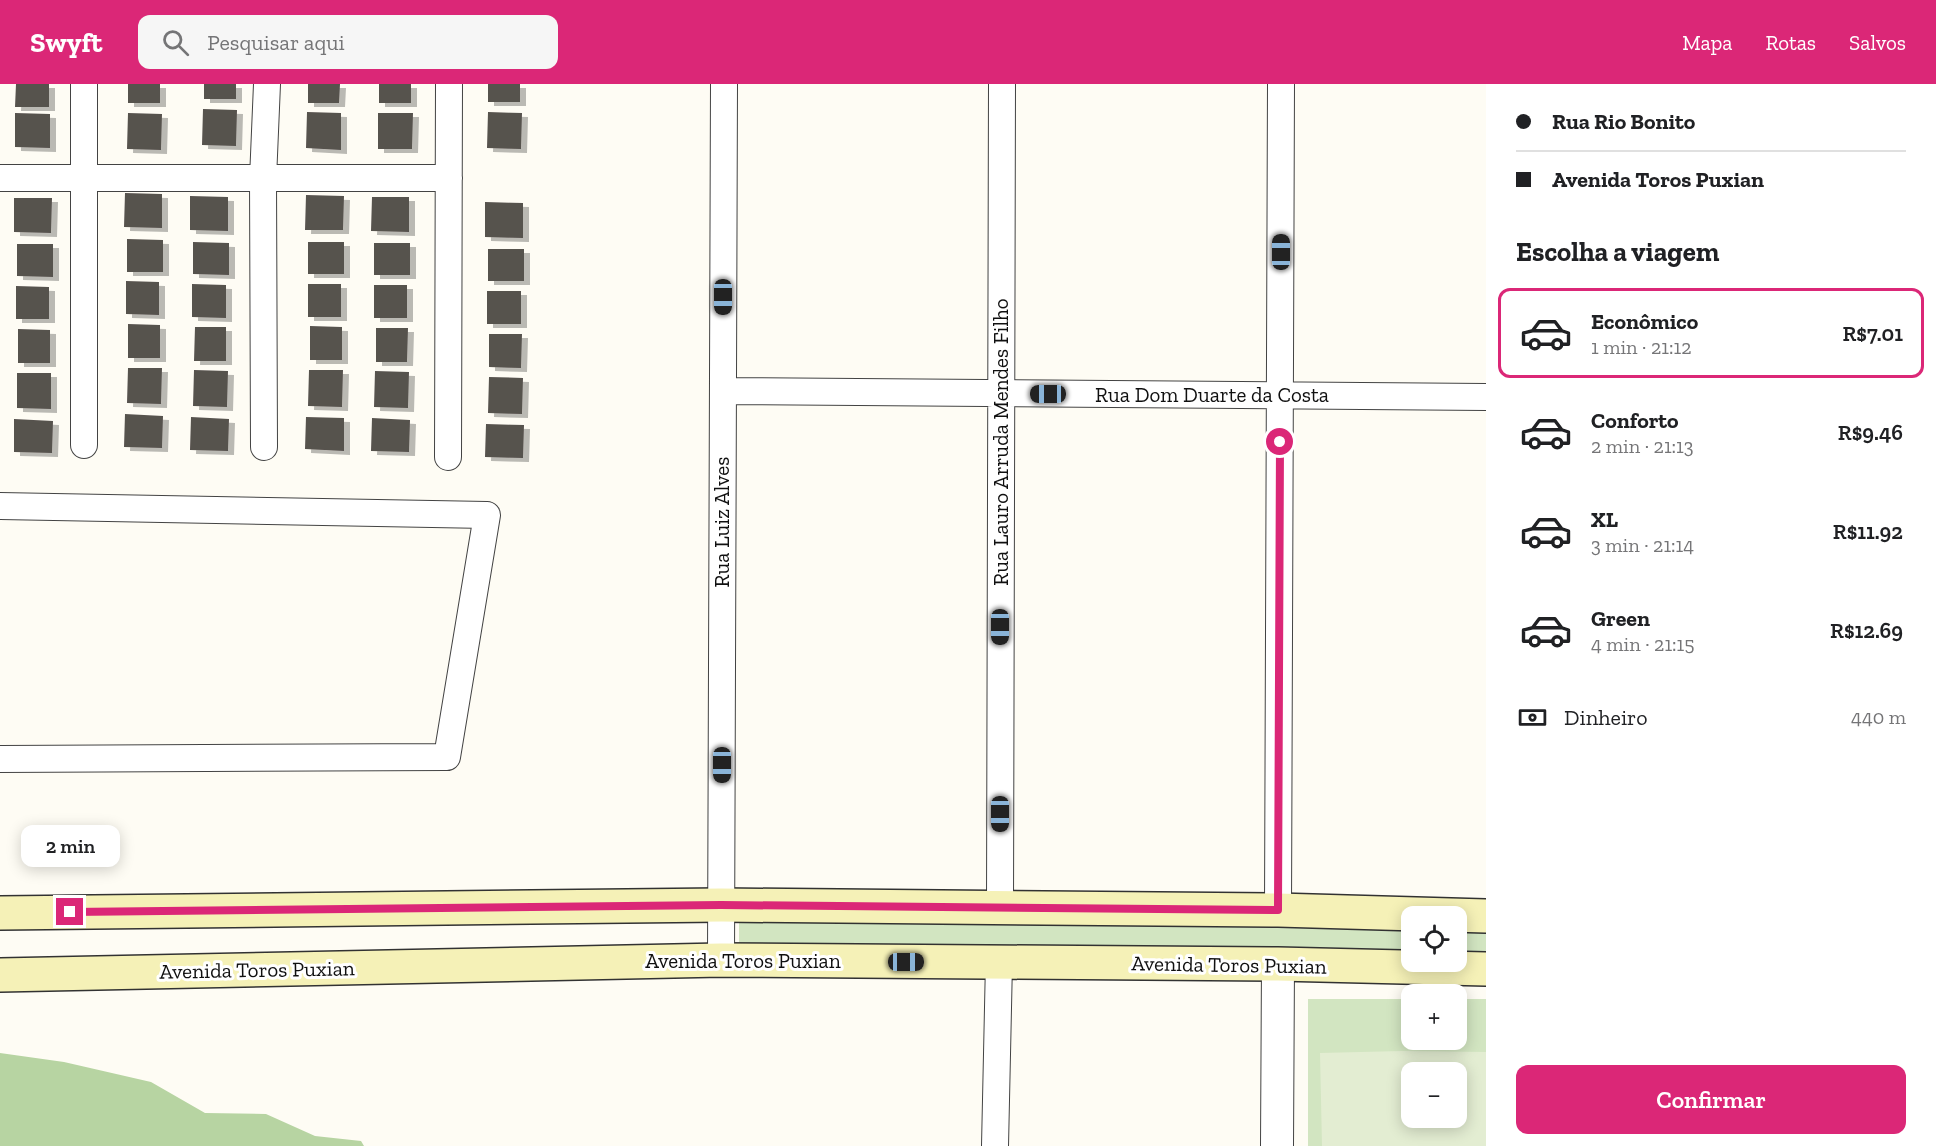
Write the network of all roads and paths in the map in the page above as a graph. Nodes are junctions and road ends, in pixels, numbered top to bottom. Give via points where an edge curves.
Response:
1 (84, 84) edge
2 (267, 84) edge
3 (448, 84) edge
4 (723, 84) edge
5 (1002, 84) edge
6 (1281, 84) edge
7 (83, 177) junction
8 (0, 178) edge
9 (449, 178) junction
10 (263, 179) junction
11 (723, 391) junction
12 (1001, 393) junction
13 (1281, 396) junction
14 (1486, 398) edge
15 (84, 445) dead end
16 (264, 447) dead end
17 (448, 457) dead end
18 (0, 506) edge
19 (0, 759) edge
20 (721, 905) junction
21 (1000, 907) junction
22 (1278, 910) junction
23 (0, 913) edge
24 (1486, 916) edge
25 (721, 960) junction
26 (999, 962) junction
27 (1278, 964) junction
28 (1486, 969) edge
29 (0, 975) edge
30 (995, 1146) edge
31 (1277, 1146) edge

1 - 7 street
2 - 10 street
3 - 9 street
4 - 11 street, Rua Luiz Alves
5 - 12 street, Rua Lauro Arruda Mendes Filho
6 - 13 street
7 - 8 street
7 - 10 street
7 - 15 street
9 - 10 street
9 - 17 street
10 - 16 street
11 - 12 street, Rua Dom Duarte da Costa
11 - 20 street, Rua Luiz Alves
12 - 13 street, Rua Dom Duarte da Costa
12 - 21 street, Rua Lauro Arruda Mendes Filho
13 - 14 street, Rua Dom Duarte da Costa
13 - 22 street
18 - 19 street via 488,515 447,757
20 - 21 main road
20 - 23 main road
20 - 25 street, Rua Luiz Alves
21 - 22 main road
22 - 24 main road
25 - 26 main road, Avenida Toros Puxian
25 - 29 main road, Avenida Toros Puxian
26 - 27 main road, Avenida Toros Puxian
26 - 30 street
27 - 28 main road, Avenida Toros Puxian
27 - 31 street

